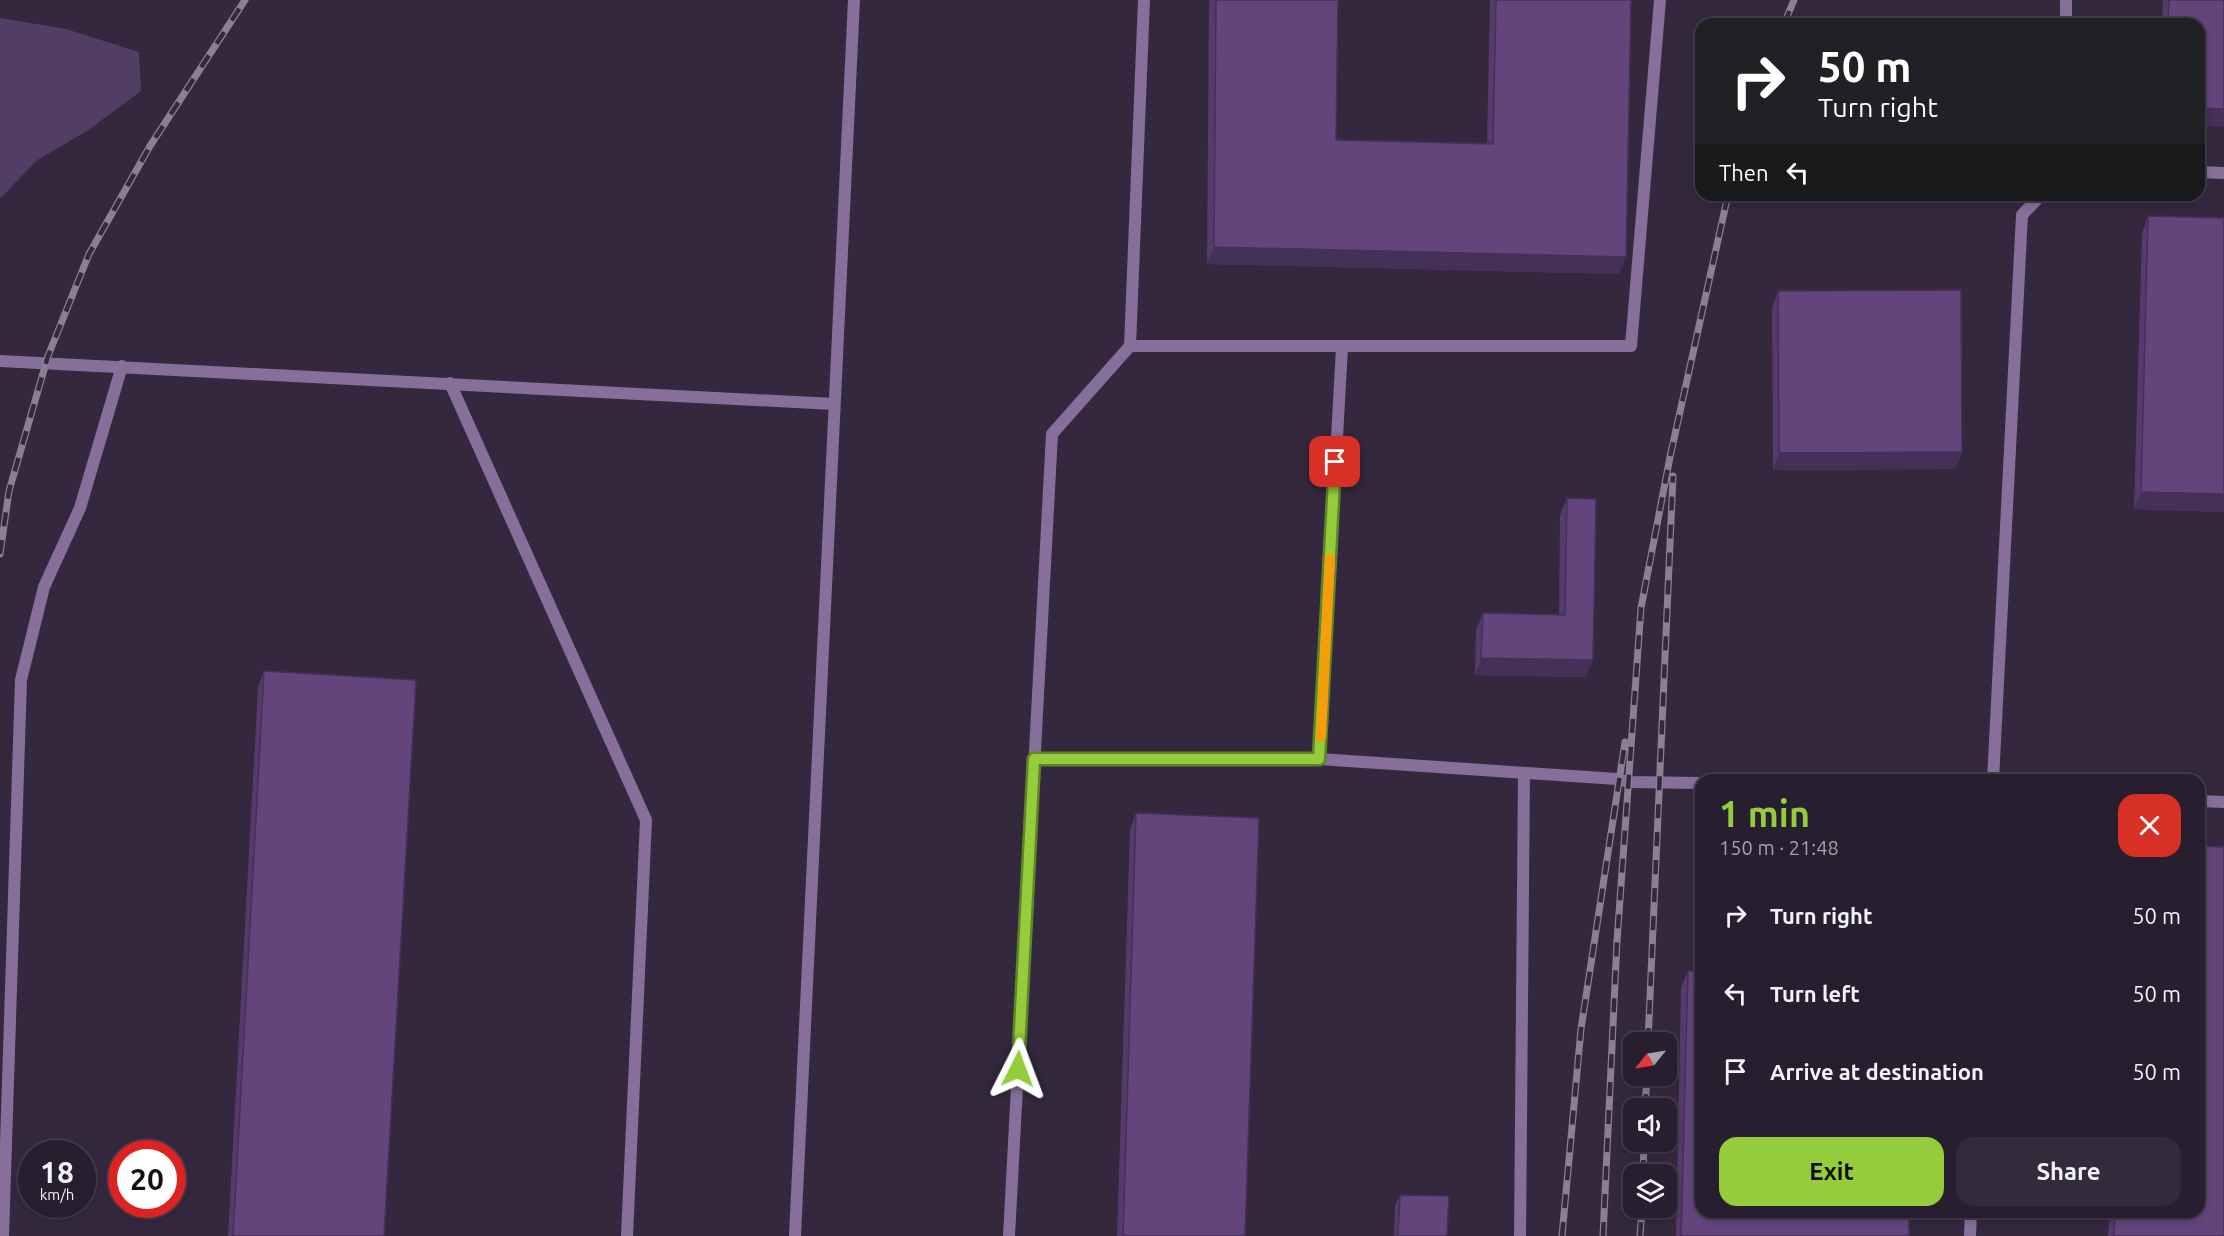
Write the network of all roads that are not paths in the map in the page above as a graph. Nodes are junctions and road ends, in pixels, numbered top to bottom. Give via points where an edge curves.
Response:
1 (854, 0) edge
2 (1144, 0) edge
3 (1660, 0) edge
4 (2066, 0) edge
5 (2066, 18) edge
6 (2205, 172) edge
7 (2224, 173) edge
8 (2035, 201) edge
9 (1130, 346) junction
10 (1341, 348) junction
11 (0, 361) edge
12 (122, 366) junction
13 (450, 383) junction
14 (834, 404) junction
15 (1034, 759) junction
16 (1319, 759) junction
17 (1524, 773) junction
18 (1993, 774) edge
19 (1695, 783) edge
20 (2205, 801) edge
21 (2224, 802) edge
22 (1971, 1218) edge
23 (3, 1236) edge
24 (627, 1236) edge
25 (795, 1236) edge
26 (1009, 1236) edge
27 (1520, 1236) edge
28 (1970, 1236) edge

1 - 14 lane
2 - 9 lane
3 - 10 lane via 1631,346
4 - 5 lane
6 - 7 lane
8 - 18 lane via 2022,214
9 - 10 lane
9 - 15 lane via 1052,434
10 - 16 lane
11 - 12 lane
12 - 13 lane
12 - 23 lane via 80,508 44,587 21,680
13 - 14 lane
13 - 24 lane via 645,820
14 - 25 lane
15 - 16 lane
15 - 26 lane
16 - 17 lane
17 - 19 lane
17 - 27 lane
20 - 21 lane
22 - 28 lane

